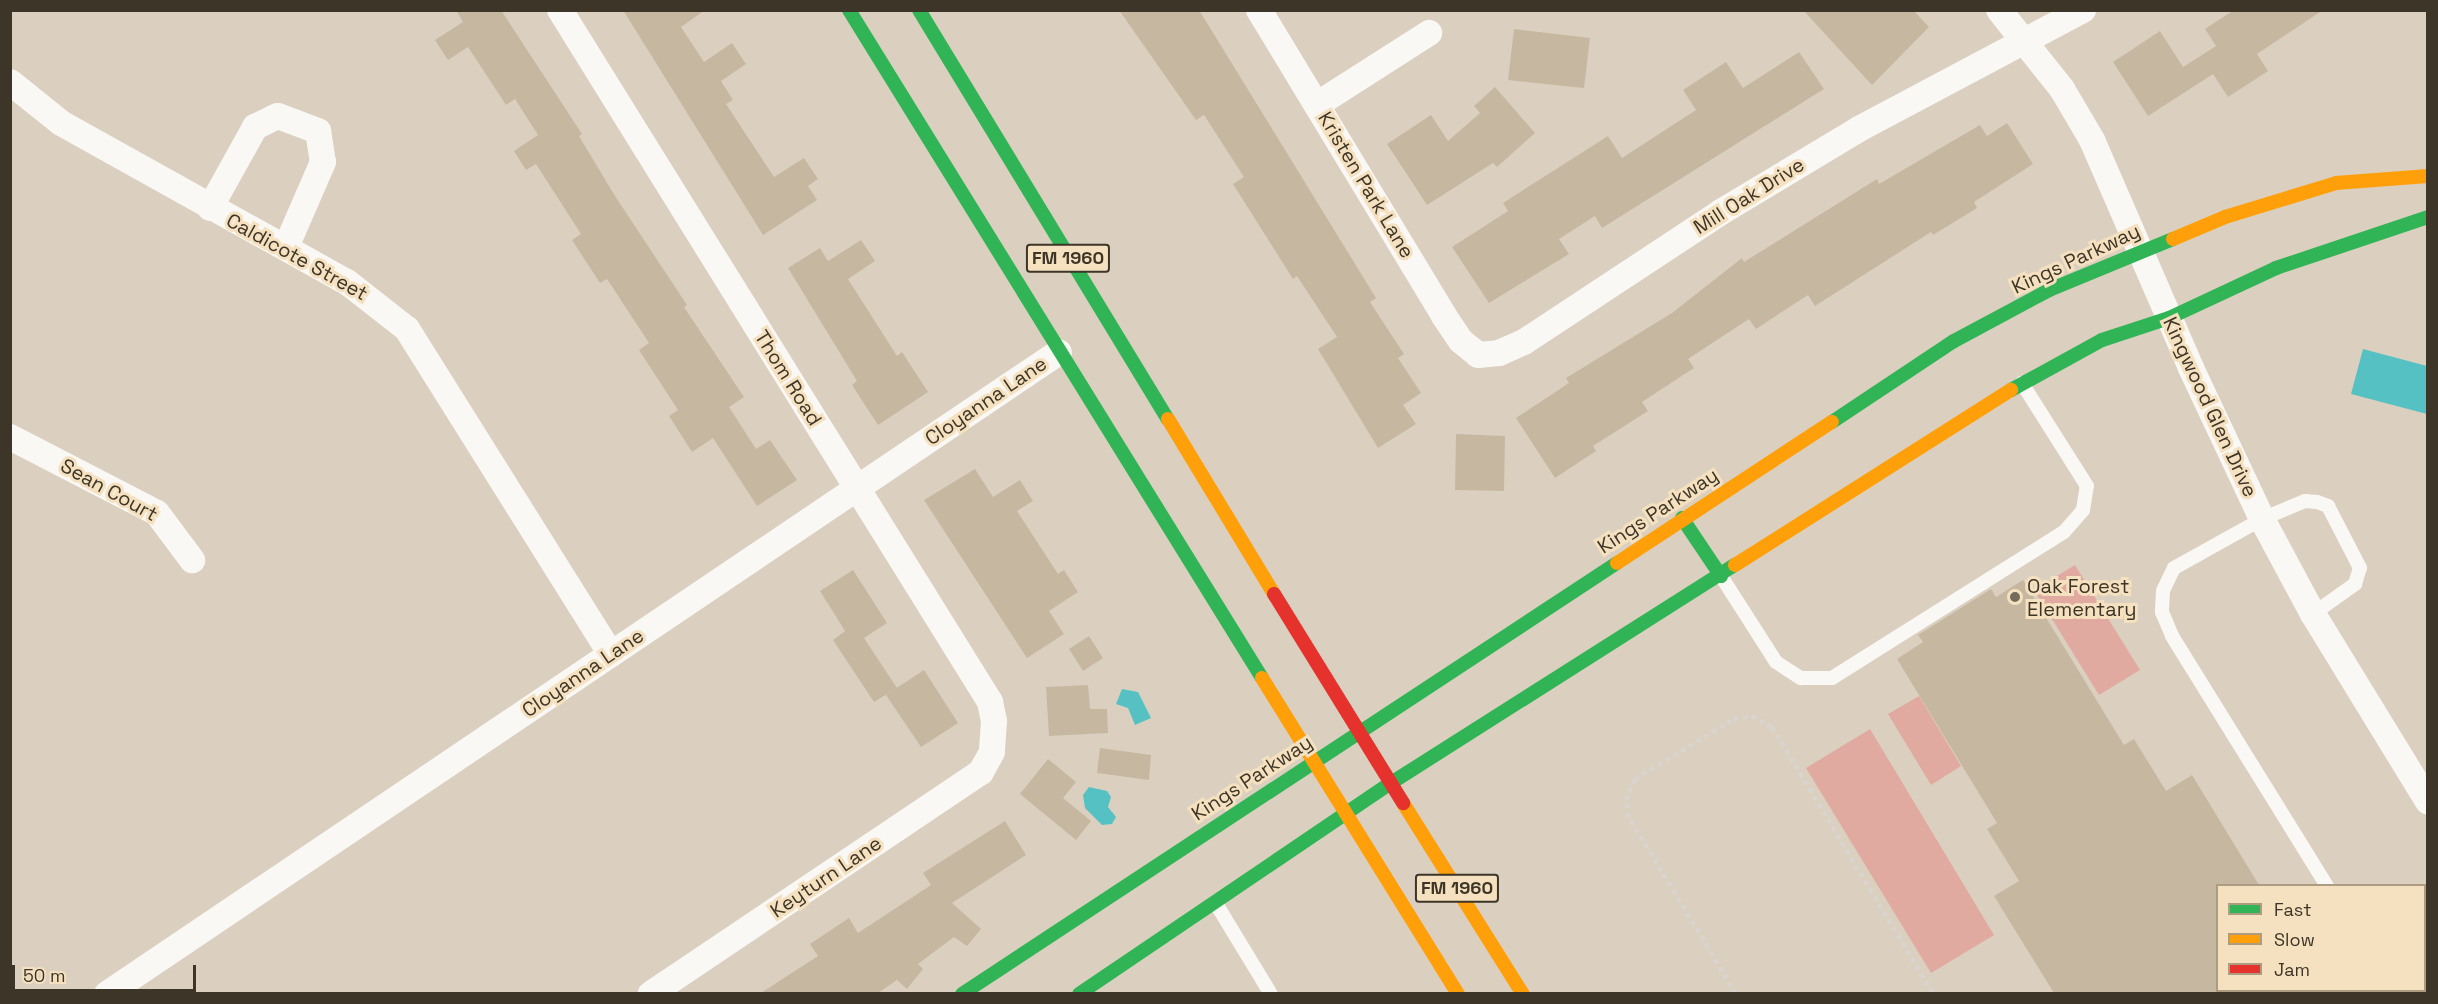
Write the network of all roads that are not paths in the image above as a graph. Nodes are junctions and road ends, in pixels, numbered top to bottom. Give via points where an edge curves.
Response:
1 (561, 10) edge
2 (849, 10) edge
3 (919, 10) edge
4 (1259, 10) edge
5 (1999, 10) edge
6 (2083, 10) edge
7 (1429, 33) dead end
8 (2026, 42) junction
9 (10, 82) edge
10 (1318, 104) junction
11 (2427, 176) edge
12 (210, 208) junction
13 (2427, 217) edge
14 (286, 247) junction
15 (2140, 250) junction
16 (2169, 318) junction
17 (1059, 352) junction
18 (1478, 355) joint
19 (2022, 383) junction
20 (10, 437) edge
21 (857, 489) junction
22 (1682, 518) junction
23 (2262, 519) junction
24 (192, 560) dead end
25 (1721, 576) junction
26 (2313, 614) junction
27 (611, 654) junction
28 (1359, 731) junction
29 (992, 752) joint
30 (1314, 761) junction
31 (1391, 783) junction
32 (2427, 802) edge
33 (1347, 813) junction
34 (2326, 884) edge
35 (1215, 902) junction
36 (107, 993) edge
37 (651, 993) edge
38 (962, 993) edge
39 (1079, 993) edge
40 (1271, 993) edge
41 (1458, 993) edge
42 (1523, 993) edge

1 - 21 street, Thom Road
2 - 17 street, FM 1960 / FM 1960
3 - 28 street, FM 1960 / FM 1960
4 - 10 street, Kristen Park Lane
5 - 8 street, Kingwood Glen Drive
6 - 8 street, Mill Oak Drive
7 - 10 street
8 - 15 street, Kingwood Glen Drive via 2092,140
8 - 18 street, Mill Oak Drive via 1858,129 1722,212 1524,342 1499,353
9 - 12 street, Caldicote Street via 61,123
10 - 18 street, Kristen Park Lane via 1444,316 1461,341
11 - 15 street, Kings Parkway via 2336,183 2225,217
12 - 14 street, Caldicote Street
12 - 14 street via 255,127 278,116 318,131 323,162
13 - 16 street via 2276,268
14 - 27 street, Caldicote Street via 367,295 407,329
15 - 16 street, Kingwood Glen Drive
15 - 22 street, Kings Parkway via 2049,290 1954,341
16 - 19 street via 2103,340
16 - 23 street, Kingwood Glen Drive
17 - 21 street, Cloyanna Lane
17 - 30 street, FM 1960 / FM 1960
19 - 25 street
19 - 25 lane via 2087,486 2083,510 2064,532 1832,678 1801,678 1781,667
20 - 24 street, Sean Court via 157,513
21 - 27 street, Cloyanna Lane
21 - 29 street, Thom Road via 990,702 994,721
22 - 25 street
22 - 28 street, Kings Parkway
23 - 26 street, Kingwood Glen Drive
23 - 26 lane via 2306,501 2328,506 2360,568 2355,584
23 - 34 lane via 2174,568 2163,591 2162,612 2172,636
25 - 31 street
26 - 32 street, Kingwood Glen Drive
27 - 36 street, Cloyanna Lane
28 - 30 street, Kings Parkway
28 - 31 street, FM 1960 / FM 1960
29 - 37 street, Keyturn Lane via 981,772
30 - 33 street, FM 1960 / FM 1960
30 - 38 street, Kings Parkway
31 - 33 street
31 - 42 street, FM 1960 / FM 1960
33 - 35 street
33 - 41 street, FM 1960 / FM 1960
35 - 39 street
35 - 40 lane

